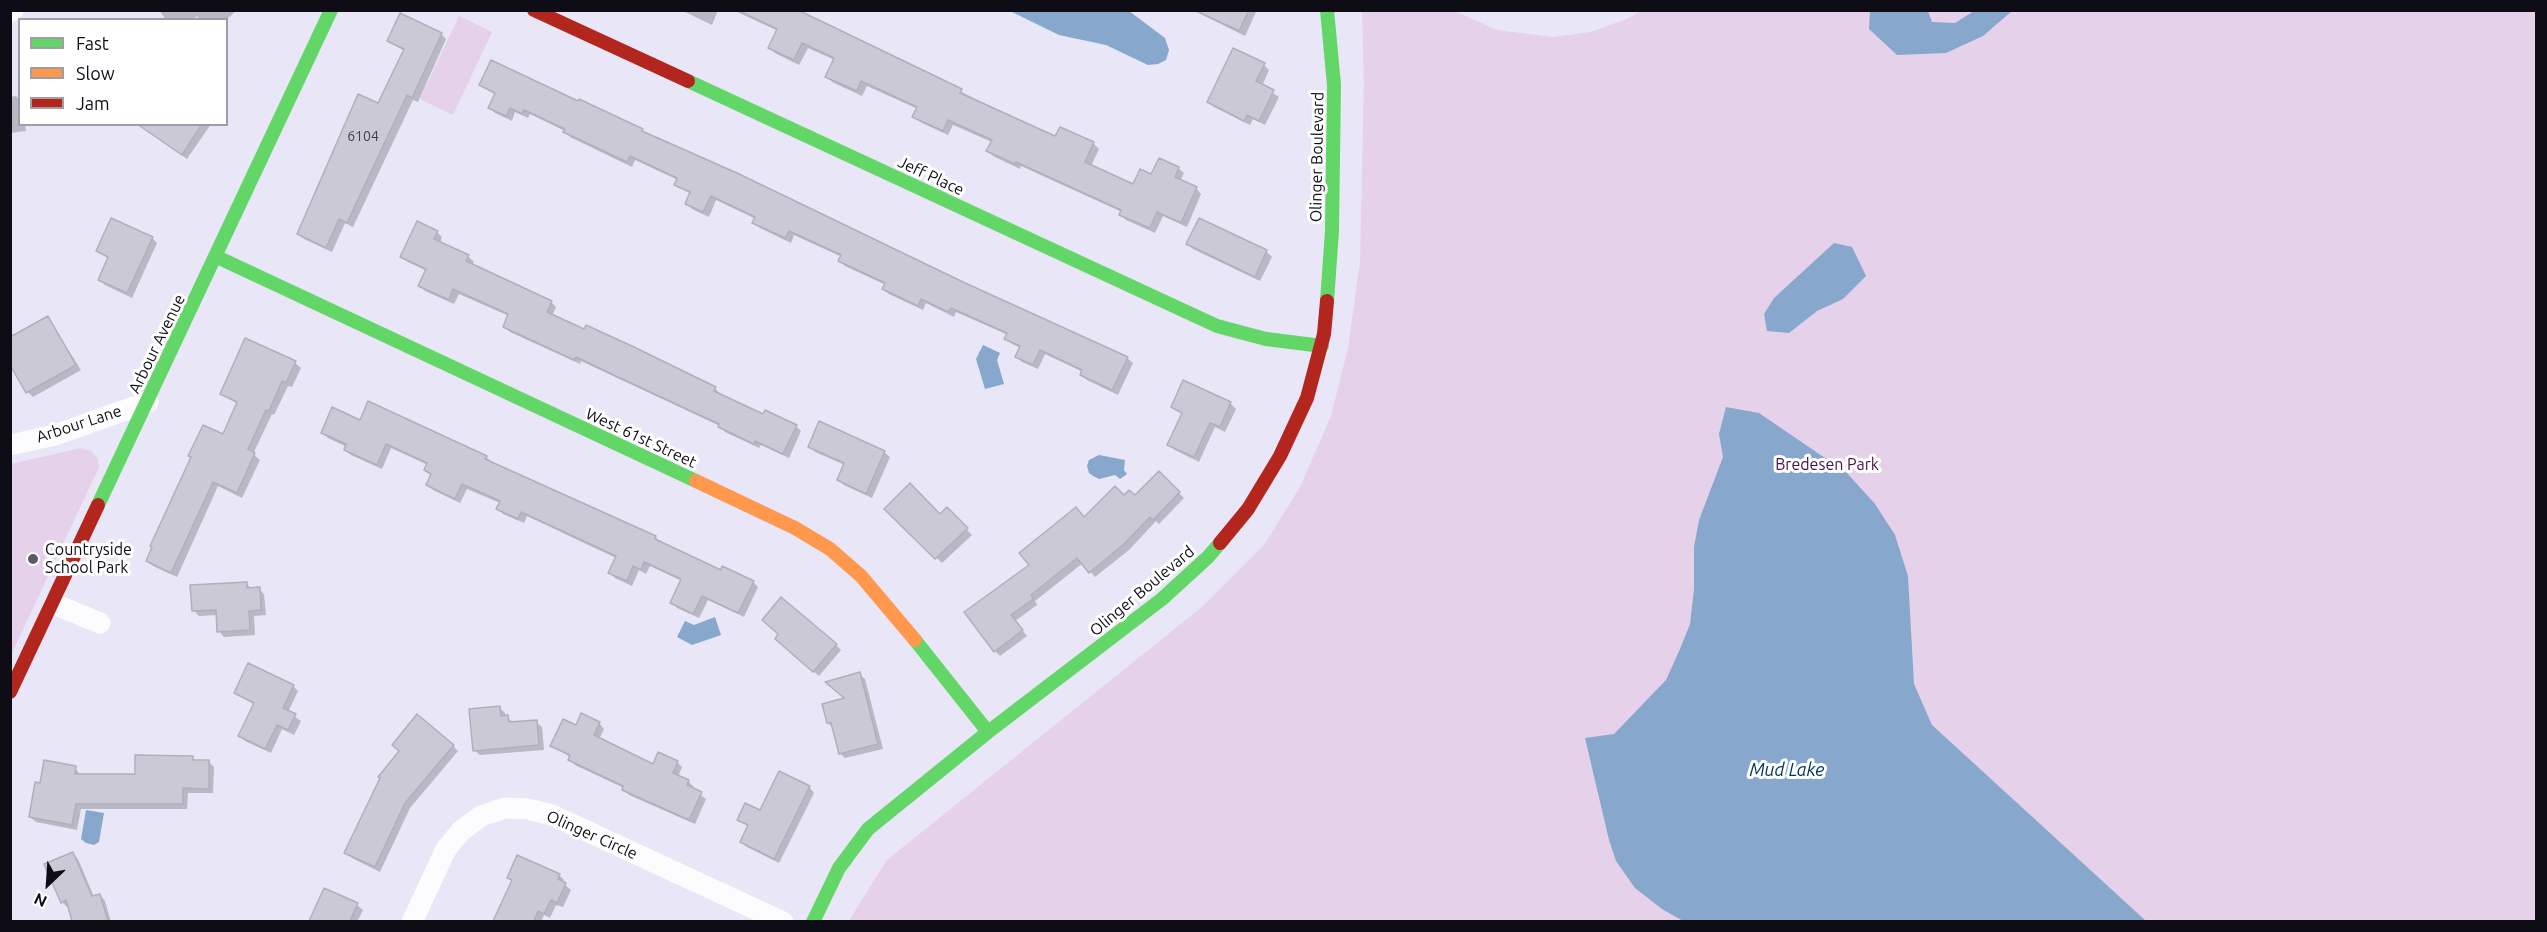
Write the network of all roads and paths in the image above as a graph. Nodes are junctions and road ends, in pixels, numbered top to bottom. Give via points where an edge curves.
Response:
1 (331, 10) edge
2 (534, 10) edge
3 (1327, 10) edge
4 (217, 257) junction
5 (1322, 346) junction
6 (147, 402) junction
7 (10, 445) edge
8 (54, 604) junction
9 (100, 623) dead end
10 (10, 692) edge
11 (988, 732) junction
12 (412, 921) edge
13 (783, 921) edge
14 (813, 921) edge

1 - 4 street, Arbour Avenue
2 - 5 street, Jeff Place via 1217,326 1266,339
3 - 5 street, Olinger Boulevard via 1334,86 1332,231
4 - 6 street, Arbour Avenue
4 - 11 street, West 61st Street via 785,523 830,549 889,606
5 - 11 street, Olinger Boulevard via 1307,398 1280,456 1248,509 1209,557 1162,599
6 - 7 street, Arbour Lane via 55,435
6 - 8 street, Arbour Avenue
8 - 9 street
8 - 10 street, Arbour Avenue
11 - 14 street, Olinger Boulevard via 868,829 839,868
12 - 13 street, Olinger Circle via 446,849 461,831 481,816 505,808 528,808 552,815

